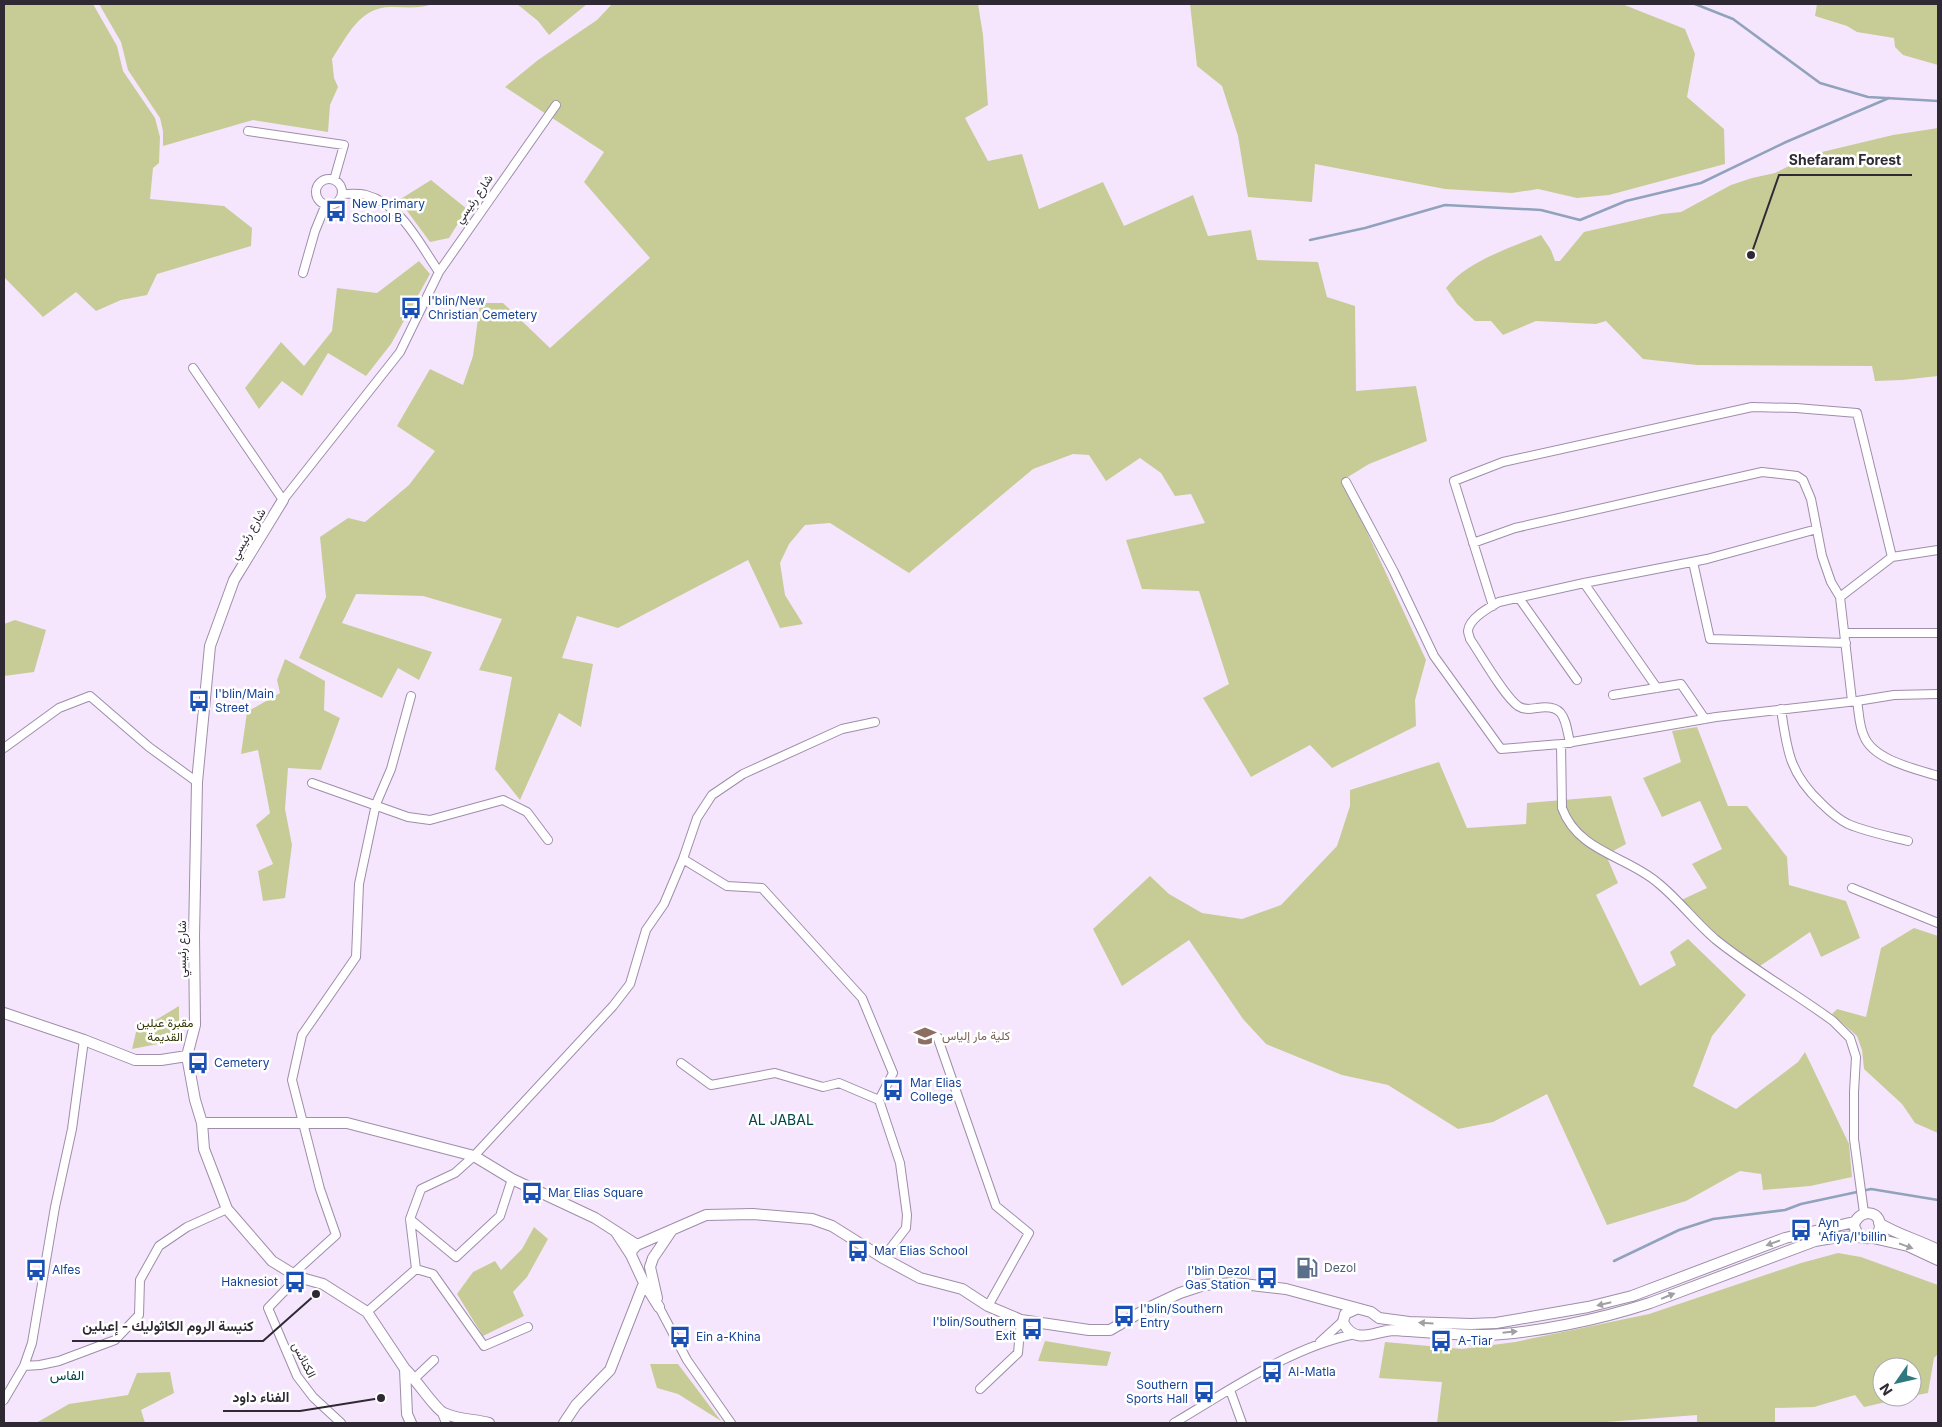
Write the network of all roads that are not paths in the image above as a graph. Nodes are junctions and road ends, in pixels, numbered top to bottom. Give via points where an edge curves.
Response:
1 (556, 105) dead end
2 (248, 131) dead end
3 (334, 180) junction
4 (342, 194) junction
5 (326, 204) junction
6 (439, 272) junction
7 (303, 273) dead end
8 (193, 368) dead end
9 (1346, 482) dead end
10 (283, 500) junction
11 (1816, 530) junction
12 (1474, 543) junction
13 (1938, 550) edge
14 (1892, 557) junction
15 (1693, 562) junction
16 (1584, 583) junction
17 (1840, 597) junction
18 (1519, 598) junction
19 (1493, 606) junction
20 (1844, 633) junction
21 (1938, 633) edge
22 (1846, 643) junction
23 (1577, 680) dead end
24 (1657, 688) junction
25 (1938, 694) edge
26 (1613, 695) dead end
27 (411, 696) dead end
28 (1855, 701) junction
29 (1781, 709) junction
30 (1705, 719) junction
31 (875, 722) dead end
32 (1570, 743) junction
33 (1561, 744) junction
34 (4, 748) edge
35 (1938, 776) edge
36 (197, 782) junction
37 (312, 783) dead end
38 (376, 804) junction
39 (548, 840) dead end
40 (1908, 842) dead end
41 (683, 859) junction
42 (1852, 888) dead end
43 (1938, 923) edge
44 (4, 1013) edge
45 (937, 1036) dead end
46 (84, 1040) junction
47 (187, 1056) junction
48 (681, 1064) dead end
49 (878, 1100) junction
50 (303, 1122) junction
51 (202, 1123) junction
52 (474, 1156) junction
53 (512, 1179) junction
54 (227, 1209) junction
55 (1864, 1213) junction
56 (410, 1219) junction
57 (1854, 1222) junction
58 (1879, 1223) junction
59 (614, 1230) junction
60 (673, 1230) junction
61 (1860, 1237) junction
62 (1873, 1238) junction
63 (639, 1244) junction
64 (1938, 1250) edge
65 (631, 1255) junction
66 (883, 1258) junction
67 (1938, 1260) edge
68 (652, 1263) junction
69 (638, 1268) junction
70 (416, 1269) junction
71 (296, 1275) junction
72 (644, 1284) junction
73 (1317, 1298) junction
74 (988, 1306) junction
75 (659, 1307) junction
76 (1356, 1309) junction
77 (367, 1312) junction
78 (1378, 1318) junction
79 (1344, 1319) junction
80 (1021, 1320) junction
81 (528, 1326) dead end
82 (1356, 1334) junction
83 (1374, 1334) junction
84 (1316, 1346) junction
85 (434, 1360) dead end
86 (24, 1366) junction
87 (405, 1369) junction
88 (415, 1378) junction
89 (980, 1389) dead end
90 (1230, 1390) junction
91 (4, 1400) edge
92 (442, 1413) junction
93 (341, 1423) edge
94 (410, 1423) edge
95 (446, 1423) edge
96 (489, 1423) edge
97 (564, 1423) edge
98 (731, 1423) edge
99 (1174, 1423) edge
100 (1242, 1423) edge

1 - 6 street, شارع رئيسي
2 - 3 street via 344,145
3 - 4 street
3 - 5 street via 322,182 317,188 317,196
4 - 5 street via 335,204
4 - 6 street via 364,194 382,200 398,213
5 - 7 street
6 - 10 street, شارع رئيسي via 400,352
8 - 10 street
9 - 33 street via 1434,656 1501,748
10 - 36 main road, شارع رئيسي via 234,580 210,646
11 - 12 street via 1811,499 1803,480 1786,473 1762,472 1515,528
11 - 15 street
11 - 17 street via 1831,582
12 - 14 street via 1454,481 1503,462 1731,411 1752,407 1796,408 1857,413
12 - 19 street
13 - 14 street
14 - 17 street
15 - 16 street
15 - 22 street via 1710,639
16 - 18 street
16 - 24 street
17 - 20 street
18 - 19 street
18 - 23 street
19 - 32 street via 1470,626 1470,639 1517,705 1528,709 1548,706 1560,711
20 - 21 street
20 - 22 street
22 - 28 street
24 - 26 street
24 - 30 street via 1681,684
25 - 28 street via 1894,695
27 - 38 street via 391,769
28 - 29 street
28 - 35 street via 1864,736 1873,748 1896,762
29 - 30 street
29 - 40 street via 1788,752 1810,793 1847,824
30 - 32 street
31 - 41 street via 842,729 743,774 712,795 697,818
32 - 33 street
33 - 55 street via 1562,808 1571,827 1598,850 1657,882 1715,938 1833,1021 1850,1038 1856,1057 1854,1139
34 - 36 street via 59,708 90,696 149,747
36 - 47 main road, شارع رئيسي via 195,1025
37 - 38 street
38 - 39 street via 430,820 504,800 527,812
38 - 50 street via 359,884 356,957 302,1036 292,1080
41 - 49 street via 727,886 762,888 862,998 893,1073
41 - 52 street via 664,904 646,930 630,984
42 - 43 street
44 - 46 main road
45 - 74 street via 996,1206 1030,1233
46 - 47 main road via 135,1060
46 - 86 street via 72,1129 55,1206 32,1343
47 - 51 main road
48 - 49 street via 711,1085 775,1073 822,1087 839,1083
49 - 66 street via 900,1163 907,1215 906,1228
50 - 51 main road
50 - 52 main road via 347,1123
50 - 71 street via 336,1235
51 - 54 main road via 204,1149
52 - 53 main road
52 - 56 street via 455,1172 421,1189
53 - 56 street via 500,1216 456,1257
53 - 59 main road
54 - 71 main road via 272,1261
54 - 86 street via 186,1227 159,1246 140,1280 139,1314 114,1340 59,1361
55 - 57 main road
55 - 58 main road via 1873,1214
56 - 70 street
57 - 61 main road via 1854,1230
57 -> 78 main road via 1785,1238 1632,1296 1588,1308 1496,1323 1409,1322
58 - 62 main road via 1879,1230
58 - 64 main road
59 - 63 main road
59 - 65 main road
60 - 63 main road
60 - 66 main road via 706,1215 753,1214 812,1219 832,1226
60 - 68 main road
61 - 62 main road
83 -> 61 main road via 1390,1330 1483,1335 1544,1328 1650,1303 1815,1241
62 -> 67 main road via 1908,1246
63 - 65 main road
63 - 68 main road via 648,1249
65 - 69 main road
66 - 74 main road via 920,1278 962,1289
68 - 69 main road via 645,1270
68 - 75 main road
69 - 72 main road
70 - 77 street
70 - 81 street via 433,1274 484,1346
71 - 77 main road via 323,1284
71 - 93 street, الكنائس via 268,1308 297,1376 313,1397
72 - 75 main road
72 - 97 main road via 610,1370 576,1405
73 - 76 main road
73 - 79 main road via 1333,1307
73 - 80 main road via 1286,1289 1204,1285 1180,1293 1108,1330
74 - 80 main road
75 - 98 street via 687,1360
76 - 78 main road via 1370,1312
76 - 79 main road via 1349,1311
77 - 87 main road
78 - 83 main road via 1379,1326
79 - 82 main road via 1344,1325
79 - 84 street
80 - 89 street via 1018,1353
82 - 83 main road
82 - 84 street
84 - 90 street
85 - 88 street
86 - 91 street
87 - 88 main road
87 - 94 main road
88 - 92 main road
90 - 99 street
90 - 100 street
92 - 95 street
92 - 96 main road

